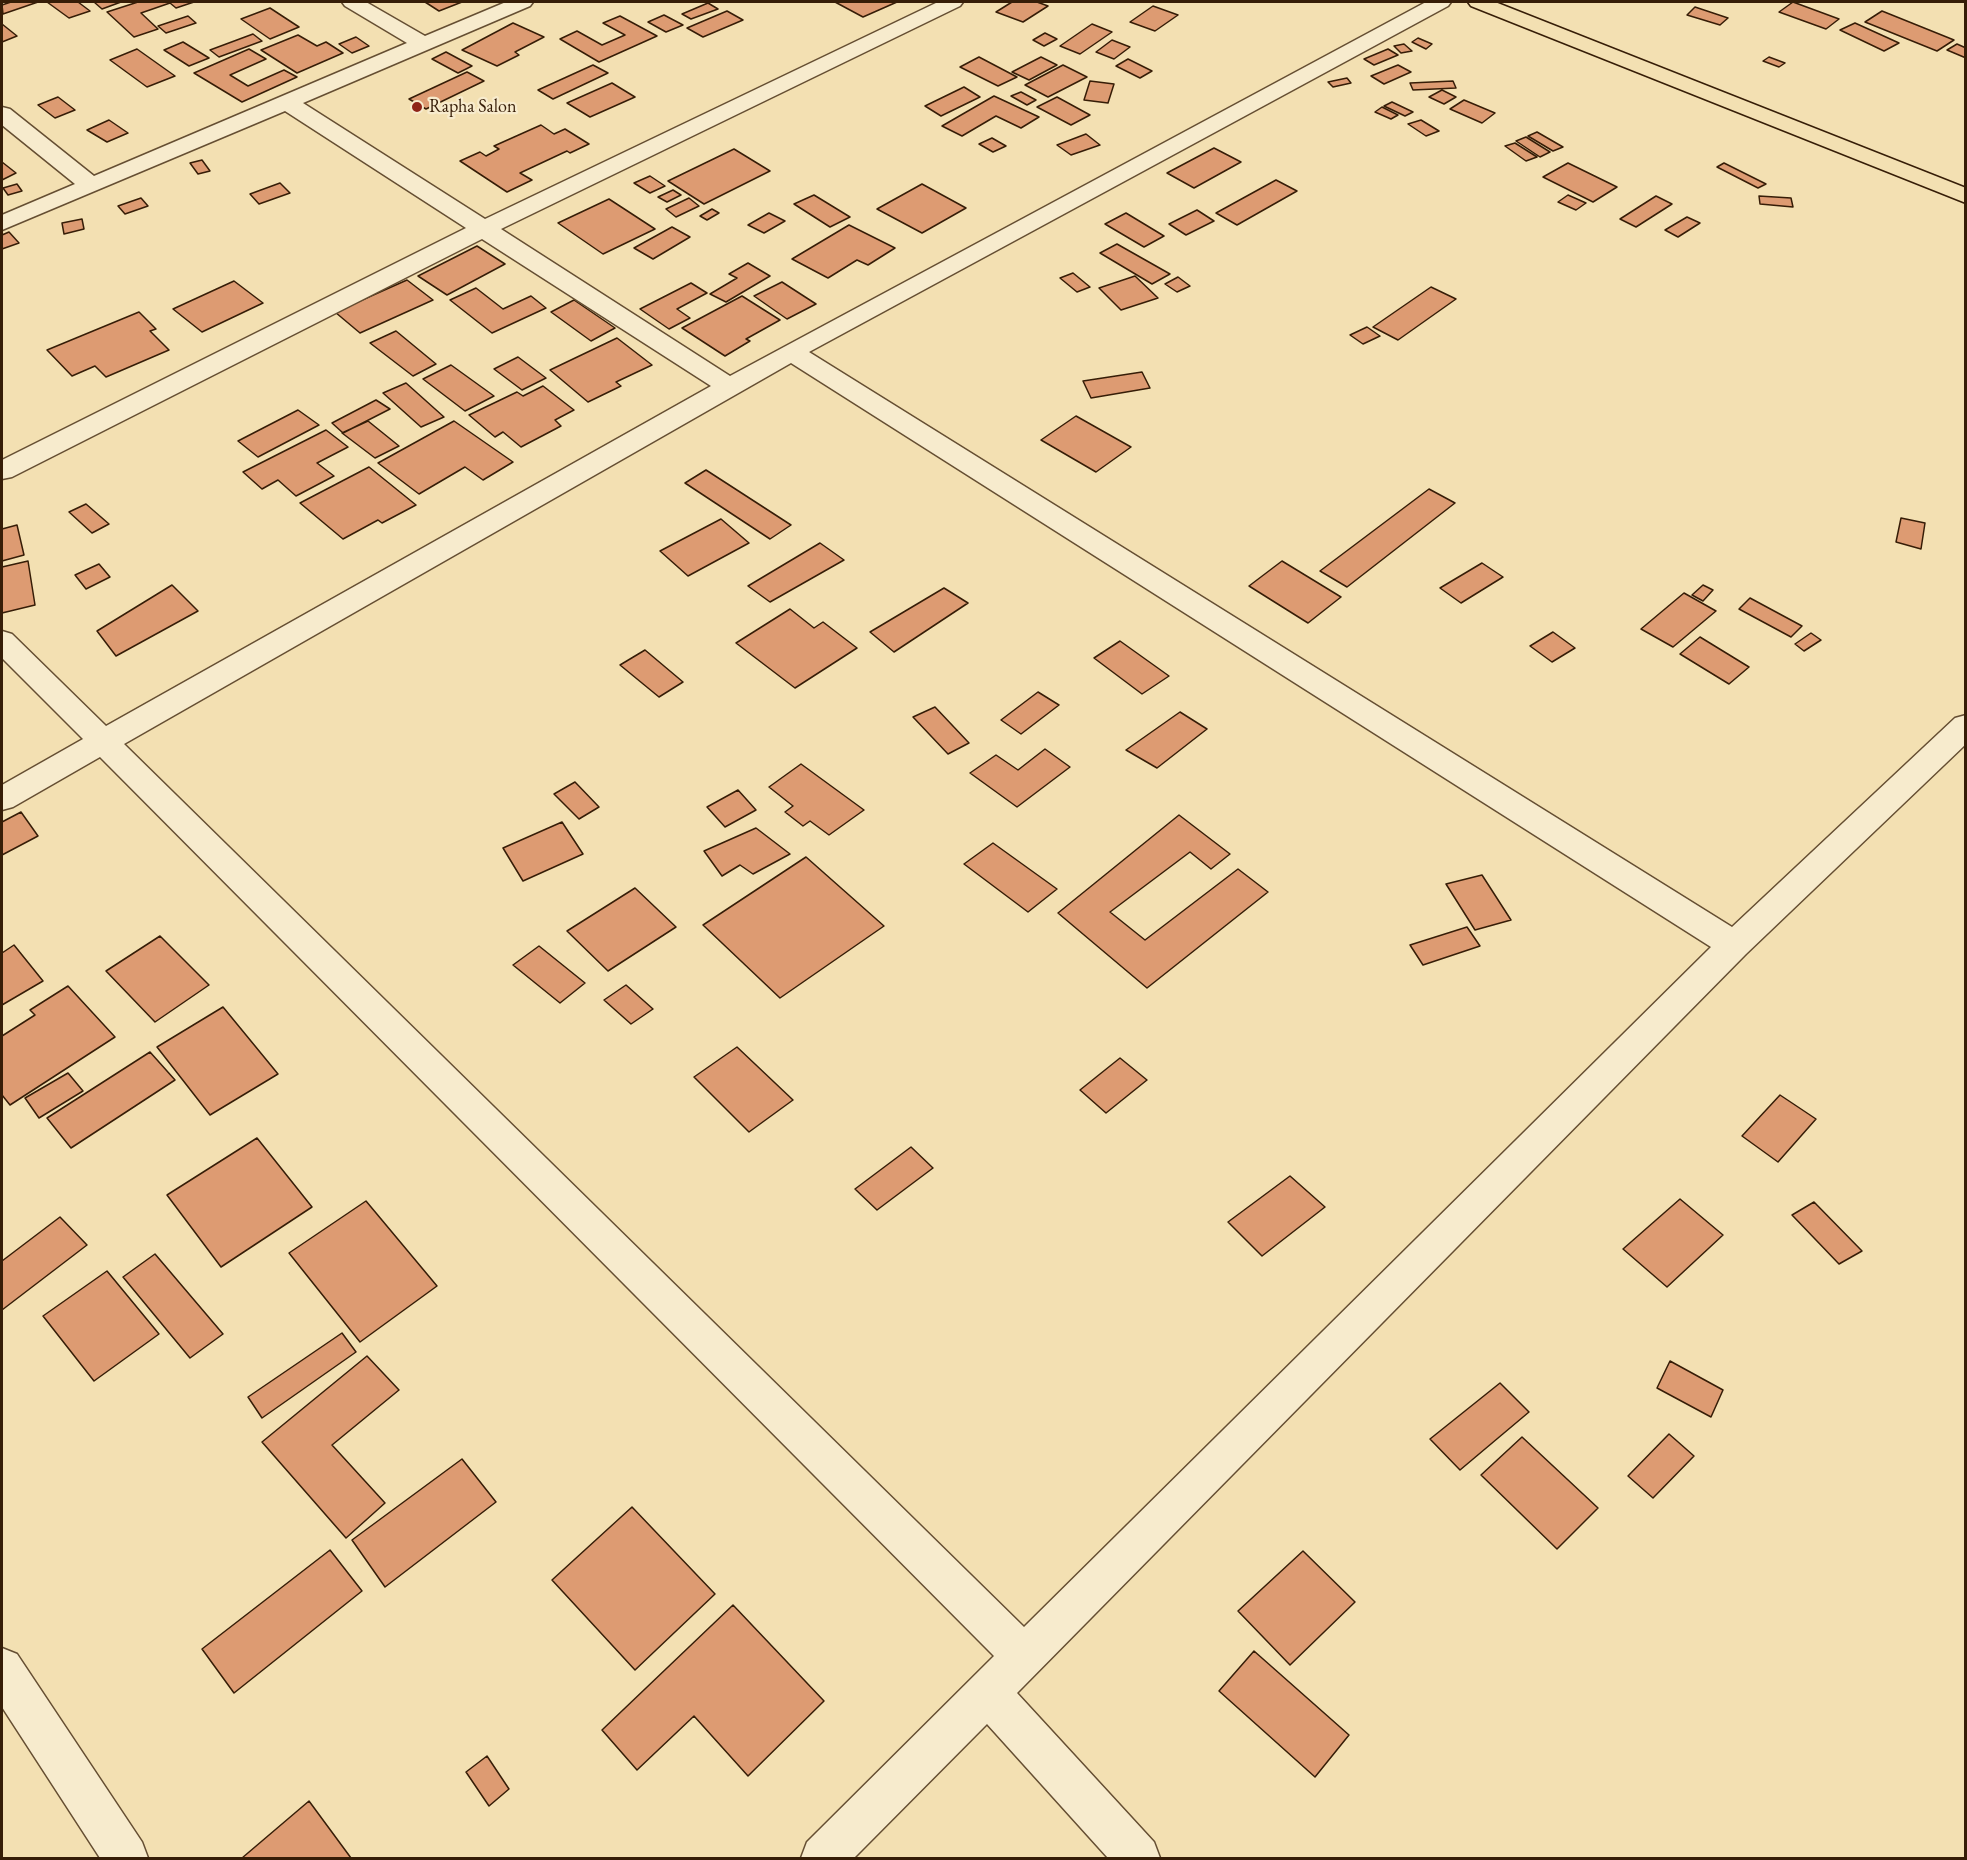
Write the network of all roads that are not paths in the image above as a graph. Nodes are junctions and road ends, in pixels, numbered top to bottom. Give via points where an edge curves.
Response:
1 (352, 2) edge
2 (523, 2) edge
3 (953, 2) edge
4 (1441, 2) edge
5 (1478, 2) edge
6 (423, 44) junction
7 (286, 102) junction
8 (2, 114) edge
9 (91, 185) junction
10 (1965, 196) edge
11 (2, 223) edge
12 (483, 229) junction
13 (791, 352) junction
14 (730, 387) junction
15 (2, 471) edge
16 (2, 641) edge
17 (1965, 726) edge
18 (102, 741) junction
19 (2, 799) edge
20 (1734, 945) junction
21 (1025, 1657) junction
22 (2, 1669) edge
23 (989, 1694) junction
24 (126, 1858) edge
25 (823, 1858) edge
26 (1138, 1858) edge

1 - 6 street
2 - 6 street
3 - 12 street
4 - 13 street
5 - 10 highway
6 - 7 street
7 - 9 street
7 - 12 street
8 - 9 street
9 - 11 street
12 - 14 street
12 - 15 street
13 - 14 street
13 - 20 street
14 - 18 street
16 - 18 street
17 - 20 street
18 - 19 street
18 - 21 street
20 - 21 street
21 - 23 street
22 - 24 street
23 - 25 street
23 - 26 street

